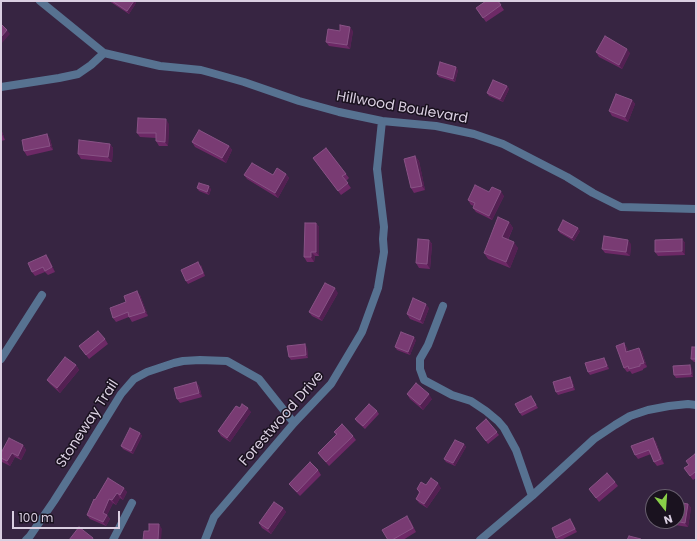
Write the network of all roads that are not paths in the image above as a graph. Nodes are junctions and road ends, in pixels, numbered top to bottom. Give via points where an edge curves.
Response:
1 (40, 1) edge
2 (104, 53) junction
3 (1, 87) edge
4 (382, 121) junction
5 (696, 209) edge
6 (42, 295) dead end
7 (443, 306) dead end
8 (1, 359) edge
9 (696, 405) edge
10 (294, 423) junction
11 (532, 496) junction
12 (132, 503) dead end
13 (26, 540) edge
14 (113, 540) edge
15 (205, 540) edge
16 (480, 540) edge

1 - 2 street, Hillwood Boulevard
2 - 3 street via 78,74
2 - 4 street, Hillwood Boulevard via 160,66 202,70 307,103
4 - 5 street, Hillwood Boulevard via 436,126 495,141 621,207
4 - 10 street, Forestwood Drive via 377,169 384,227 384,252 378,288 362,332 331,384
6 - 8 street
7 - 11 street via 420,359 424,380 452,395 471,401 498,421 516,450
9 - 11 street via 669,406 630,416 594,439
10 - 13 street, Stoneway Trail via 259,379 226,361 183,361 147,372 134,379 121,394 54,501
10 - 15 street, Forestwood Drive via 214,518
11 - 16 street
12 - 14 street

